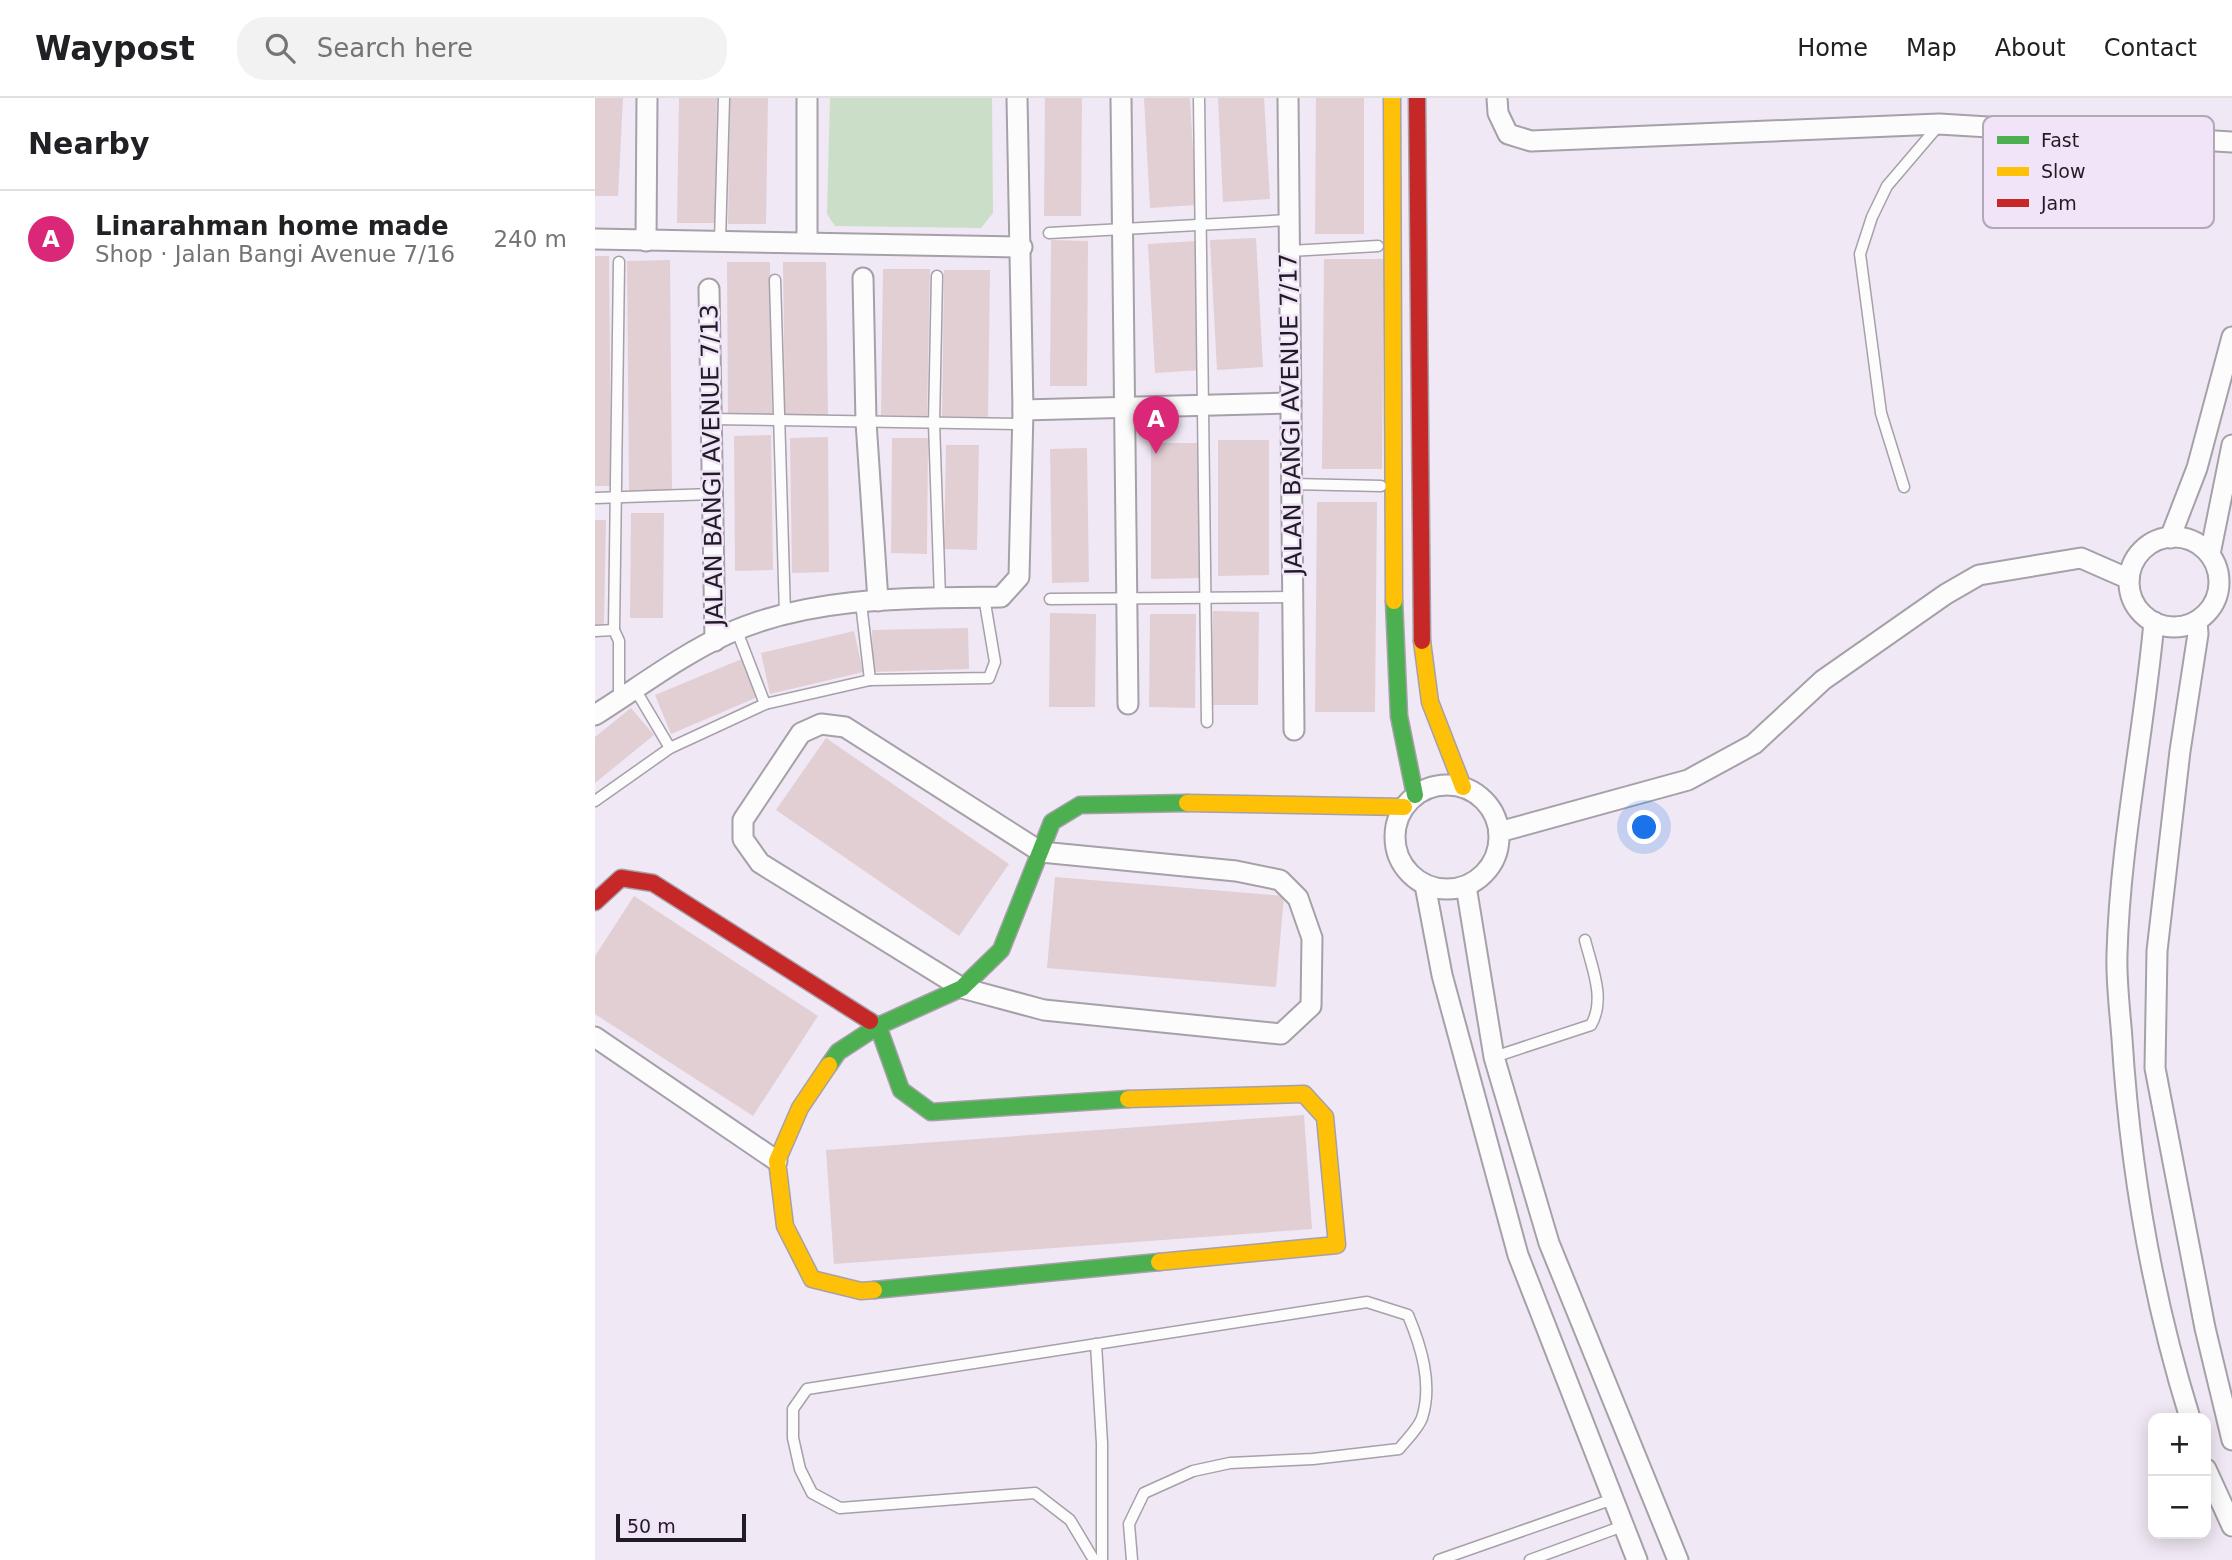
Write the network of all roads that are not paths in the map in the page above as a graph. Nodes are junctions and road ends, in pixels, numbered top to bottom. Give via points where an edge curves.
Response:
1 (647, 98) edge
2 (724, 98) edge
3 (807, 98) edge
4 (1017, 98) edge
5 (1121, 98) edge
6 (1199, 98) edge
7 (1288, 98) edge
8 (1392, 98) edge
9 (1417, 98) edge
10 (1497, 98) edge
11 (1939, 124) junction
12 (1983, 127) edge
13 (2214, 141) edge
14 (2232, 142) edge
15 (1289, 220) junction
16 (1200, 225) junction
17 (1122, 229) junction
18 (1049, 233) dead end
19 (595, 239) edge
20 (646, 241) junction
21 (720, 241) junction
22 (807, 241) junction
23 (1378, 246) dead end
24 (1022, 247) junction
25 (1290, 251) junction
26 (619, 262) dead end
27 (937, 276) dead end
28 (863, 278) dead end
29 (775, 280) dead end
30 (709, 289) dead end
31 (2232, 337) edge
32 (1291, 403) junction
33 (1203, 405) junction
34 (1125, 407) junction
35 (1023, 417) junction
36 (711, 419) junction
37 (779, 421) junction
38 (866, 422) junction
39 (934, 423) junction
40 (2232, 445) edge
41 (1292, 484) junction
42 (1381, 486) dead end
43 (1904, 487) dead end
44 (713, 494) junction
45 (617, 497) junction
46 (595, 498) edge
47 (2170, 538) junction
48 (2210, 554) junction
49 (2129, 579) junction
50 (984, 597) junction
51 (1293, 597) junction
52 (1205, 598) junction
53 (940, 599) junction
54 (1050, 599) dead end
55 (1127, 599) junction
56 (869, 602) junction
57 (785, 614) junction
58 (2197, 621) junction
59 (2154, 622) junction
60 (614, 630) junction
61 (595, 631) edge
62 (737, 631) junction
63 (715, 641) junction
64 (870, 680) junction
65 (627, 695) junction
66 (765, 704) junction
67 (1128, 704) dead end
68 (595, 715) edge
69 (1207, 722) dead end
70 (1294, 730) dead end
71 (670, 748) junction
72 (1463, 787) junction
73 (595, 801) edge
74 (1409, 801) junction
75 (1499, 832) junction
76 (1041, 852) junction
77 (1425, 885) junction
78 (1466, 886) junction
79 (595, 902) edge
80 (1585, 940) dead end
81 (962, 988) junction
82 (878, 1026) junction
83 (595, 1037) edge
84 (1494, 1057) junction
85 (777, 1161) junction
86 (1096, 1344) junction
87 (2188, 1413) edge
88 (2232, 1440) edge
89 (2209, 1476) edge
90 (1613, 1499) junction
91 (1623, 1526) junction
92 (2232, 1526) edge
93 (1094, 1560) edge
94 (1102, 1560) edge
95 (1132, 1560) edge
96 (1439, 1560) edge
97 (1530, 1560) edge
98 (1637, 1560) edge
99 (1678, 1560) edge

1 - 20 street
2 - 21 lane
3 - 22 street
4 - 24 street
5 - 17 street
6 - 16 lane
7 - 15 street, JALAN BANGI AVENUE 7/17
8 - 74 street via 1394,654
9 - 72 street via 1422,646 1430,702
10 - 11 street via 1508,134 1531,141
11 - 12 street
11 - 43 lane via 1887,186 1860,254 1881,413
13 - 14 street
15 - 16 lane
15 - 25 street, JALAN BANGI AVENUE 7/17
16 - 17 lane
16 - 33 lane
17 - 18 lane
17 - 34 street
19 - 20 street
20 - 21 street
21 - 22 street
22 - 24 street
23 - 25 lane
24 - 35 street
25 - 32 street, JALAN BANGI AVENUE 7/17
26 - 45 lane
27 - 39 lane
28 - 38 street
29 - 37 lane
30 - 36 street, JALAN BANGI AVENUE 7/13
31 - 47 street via 2197,468
32 - 33 street
32 - 41 street, JALAN BANGI AVENUE 7/17
33 - 34 street
33 - 52 lane
34 - 35 street
34 - 55 street
35 - 39 lane
35 - 50 street via 1019,577 1001,597
36 - 37 lane
36 - 44 street, JALAN BANGI AVENUE 7/13
37 - 38 lane
37 - 57 lane
38 - 39 lane
38 - 56 street
39 - 53 lane
40 - 48 street
41 - 42 lane
41 - 51 street, JALAN BANGI AVENUE 7/17
44 - 45 lane
44 - 63 street, JALAN BANGI AVENUE 7/13
45 - 46 lane
45 - 60 lane
47 - 48 street via 2185,538
47 - 49 street via 2138,556
48 - 58 street via 2219,578 2218,590 2207,613
49 - 59 street via 2135,605
49 - 75 street via 2081,558 1979,575 1823,680 1754,744 1688,780
50 - 53 street
50 - 64 lane via 995,662 989,678
51 - 52 lane
51 - 70 street, JALAN BANGI AVENUE 7/17
52 - 55 lane
52 - 69 lane
53 - 56 street
54 - 55 lane
55 - 67 street
56 - 57 street
56 - 64 lane
57 - 62 street
58 - 59 street via 2175,627
58 - 88 street via 2157,951 2155,1068 2199,1302
59 - 87 street via 2127,821 2116,956 2125,1087 2144,1227 2165,1338
60 - 61 lane
60 - 65 lane
62 - 63 street
62 - 66 lane
63 - 65 street
64 - 66 lane
65 - 68 street
65 - 71 lane
66 - 71 lane
71 - 73 lane
72 - 74 street via 1438,785
72 - 75 street via 1488,804
74 - 76 street via 1080,805 1052,822
74 - 77 street via 1396,824 1394,842 1399,860
75 - 78 street via 1487,870
76 - 81 street via 1001,950
76 - 81 street via 845,727 821,724 801,733 743,820 743,839 759,863
76 - 81 street via 1236,871 1280,880 1298,898 1312,938 1311,1006 1281,1034 1044,1010
77 - 78 street via 1445,890
77 - 90 street via 1441,975 1518,1255
78 - 84 street
79 - 82 street via 621,878 653,883
80 - 84 lane via 1598,993 1599,1011 1591,1025
81 - 82 street
82 - 85 street via 838,1052 800,1108
82 - 85 street via 901,1090 931,1112 1194,1095 1304,1094 1325,1117 1337,1245 861,1291 811,1279 785,1226
83 - 85 street
84 - 99 street via 1549,1243
86 - 93 lane via 807,1389 793,1409 800,1469 812,1493 840,1508 1035,1493 1070,1520
86 - 94 lane
86 - 95 lane via 1367,1302 1408,1315 1423,1350 1426,1394 1422,1420 1399,1449 1230,1463 1193,1471 1144,1493 1129,1524
89 - 92 street
90 - 91 street
90 - 96 lane
91 - 97 lane
91 - 98 street

